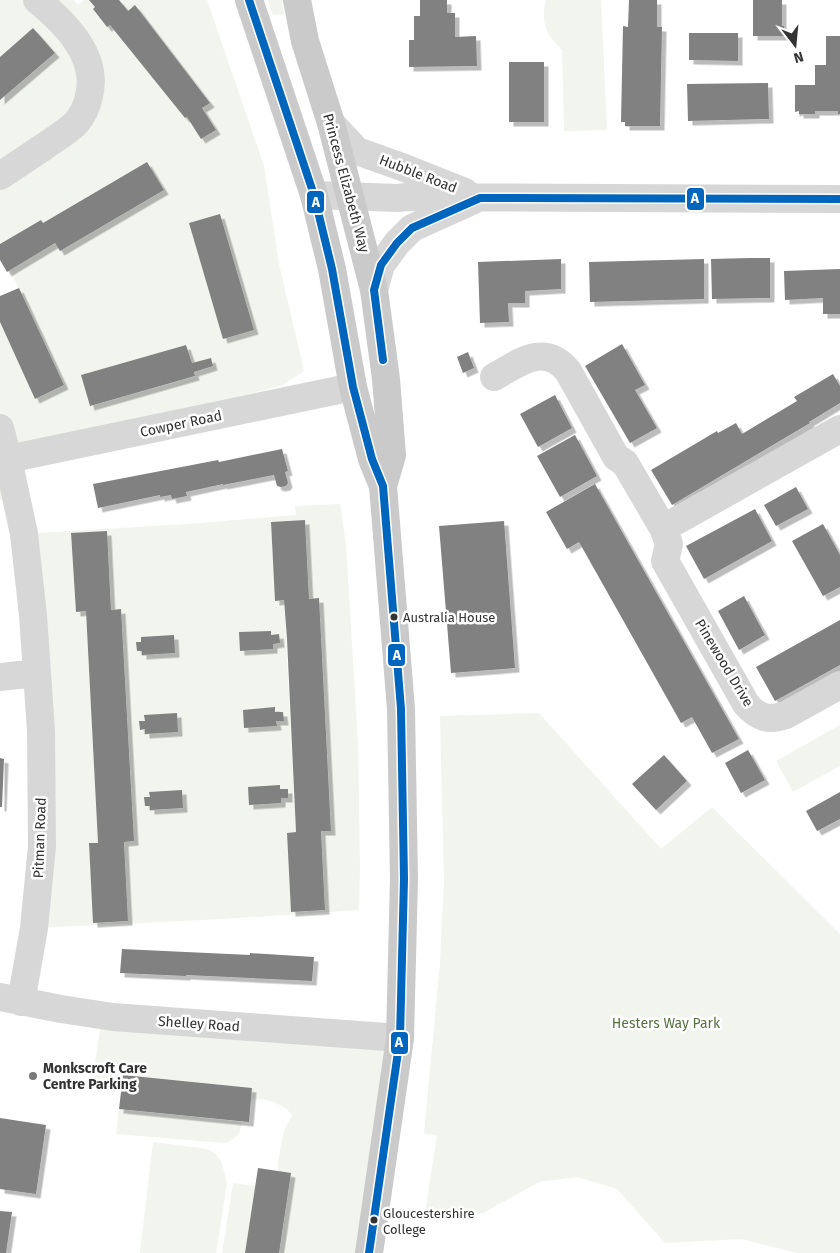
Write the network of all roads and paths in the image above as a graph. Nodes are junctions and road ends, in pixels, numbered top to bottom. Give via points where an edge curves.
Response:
1 (37, 0) edge
2 (249, 0) edge
3 (297, 0) edge
4 (350, 158) junction
5 (0, 176) edge
6 (314, 195) junction
7 (350, 196) junction
8 (480, 198) junction
9 (840, 199) edge
10 (374, 290) junction
11 (494, 377) dead end
12 (353, 388) junction
13 (0, 428) edge
14 (840, 429) edge
15 (8, 459) junction
16 (383, 486) junction
17 (663, 528) junction
18 (37, 673) junction
19 (0, 677) edge
20 (840, 685) edge
21 (10, 999) edge
22 (400, 1038) junction
23 (369, 1253) edge

1 - 5 street via 62,24 86,55 91,75 88,103 66,132
2 - 6 main road, Princess Elizabeth Way
3 - 4 main road, Princess Elizabeth Way via 304,41 331,123
4 - 6 street
4 - 7 main road, Princess Elizabeth Way
4 - 8 street, Hubble Road via 402,167
6 - 7 street, Hubble Road
6 - 12 main road, Princess Elizabeth Way via 332,269
7 - 8 street, Hubble Road
7 - 10 main road, Princess Elizabeth Way
8 - 9 street, Hubble Road
8 - 10 street, Hubble Road via 412,228 396,243 381,266
10 - 16 main road, Princess Elizabeth Way via 392,455
11 - 17 street, Pinewood Drive via 532,357 552,358 561,363 616,457 625,463
12 - 15 street, Cowper Road
12 - 16 main road, Princess Elizabeth Way via 372,459
13 - 15 street, Pitman Road
14 - 17 street
15 - 18 street, Pitman Road via 24,534
16 - 22 main road, Princess Elizabeth Way via 400,695 404,879
17 - 20 street, Pinewood Drive via 669,544 665,562 751,710 763,717 778,718
18 - 19 street
18 - 21 street, Pitman Road via 42,747 42,846 34,928
21 - 22 street, Shelley Road via 113,1018
22 - 23 main road, Princess Elizabeth Way

